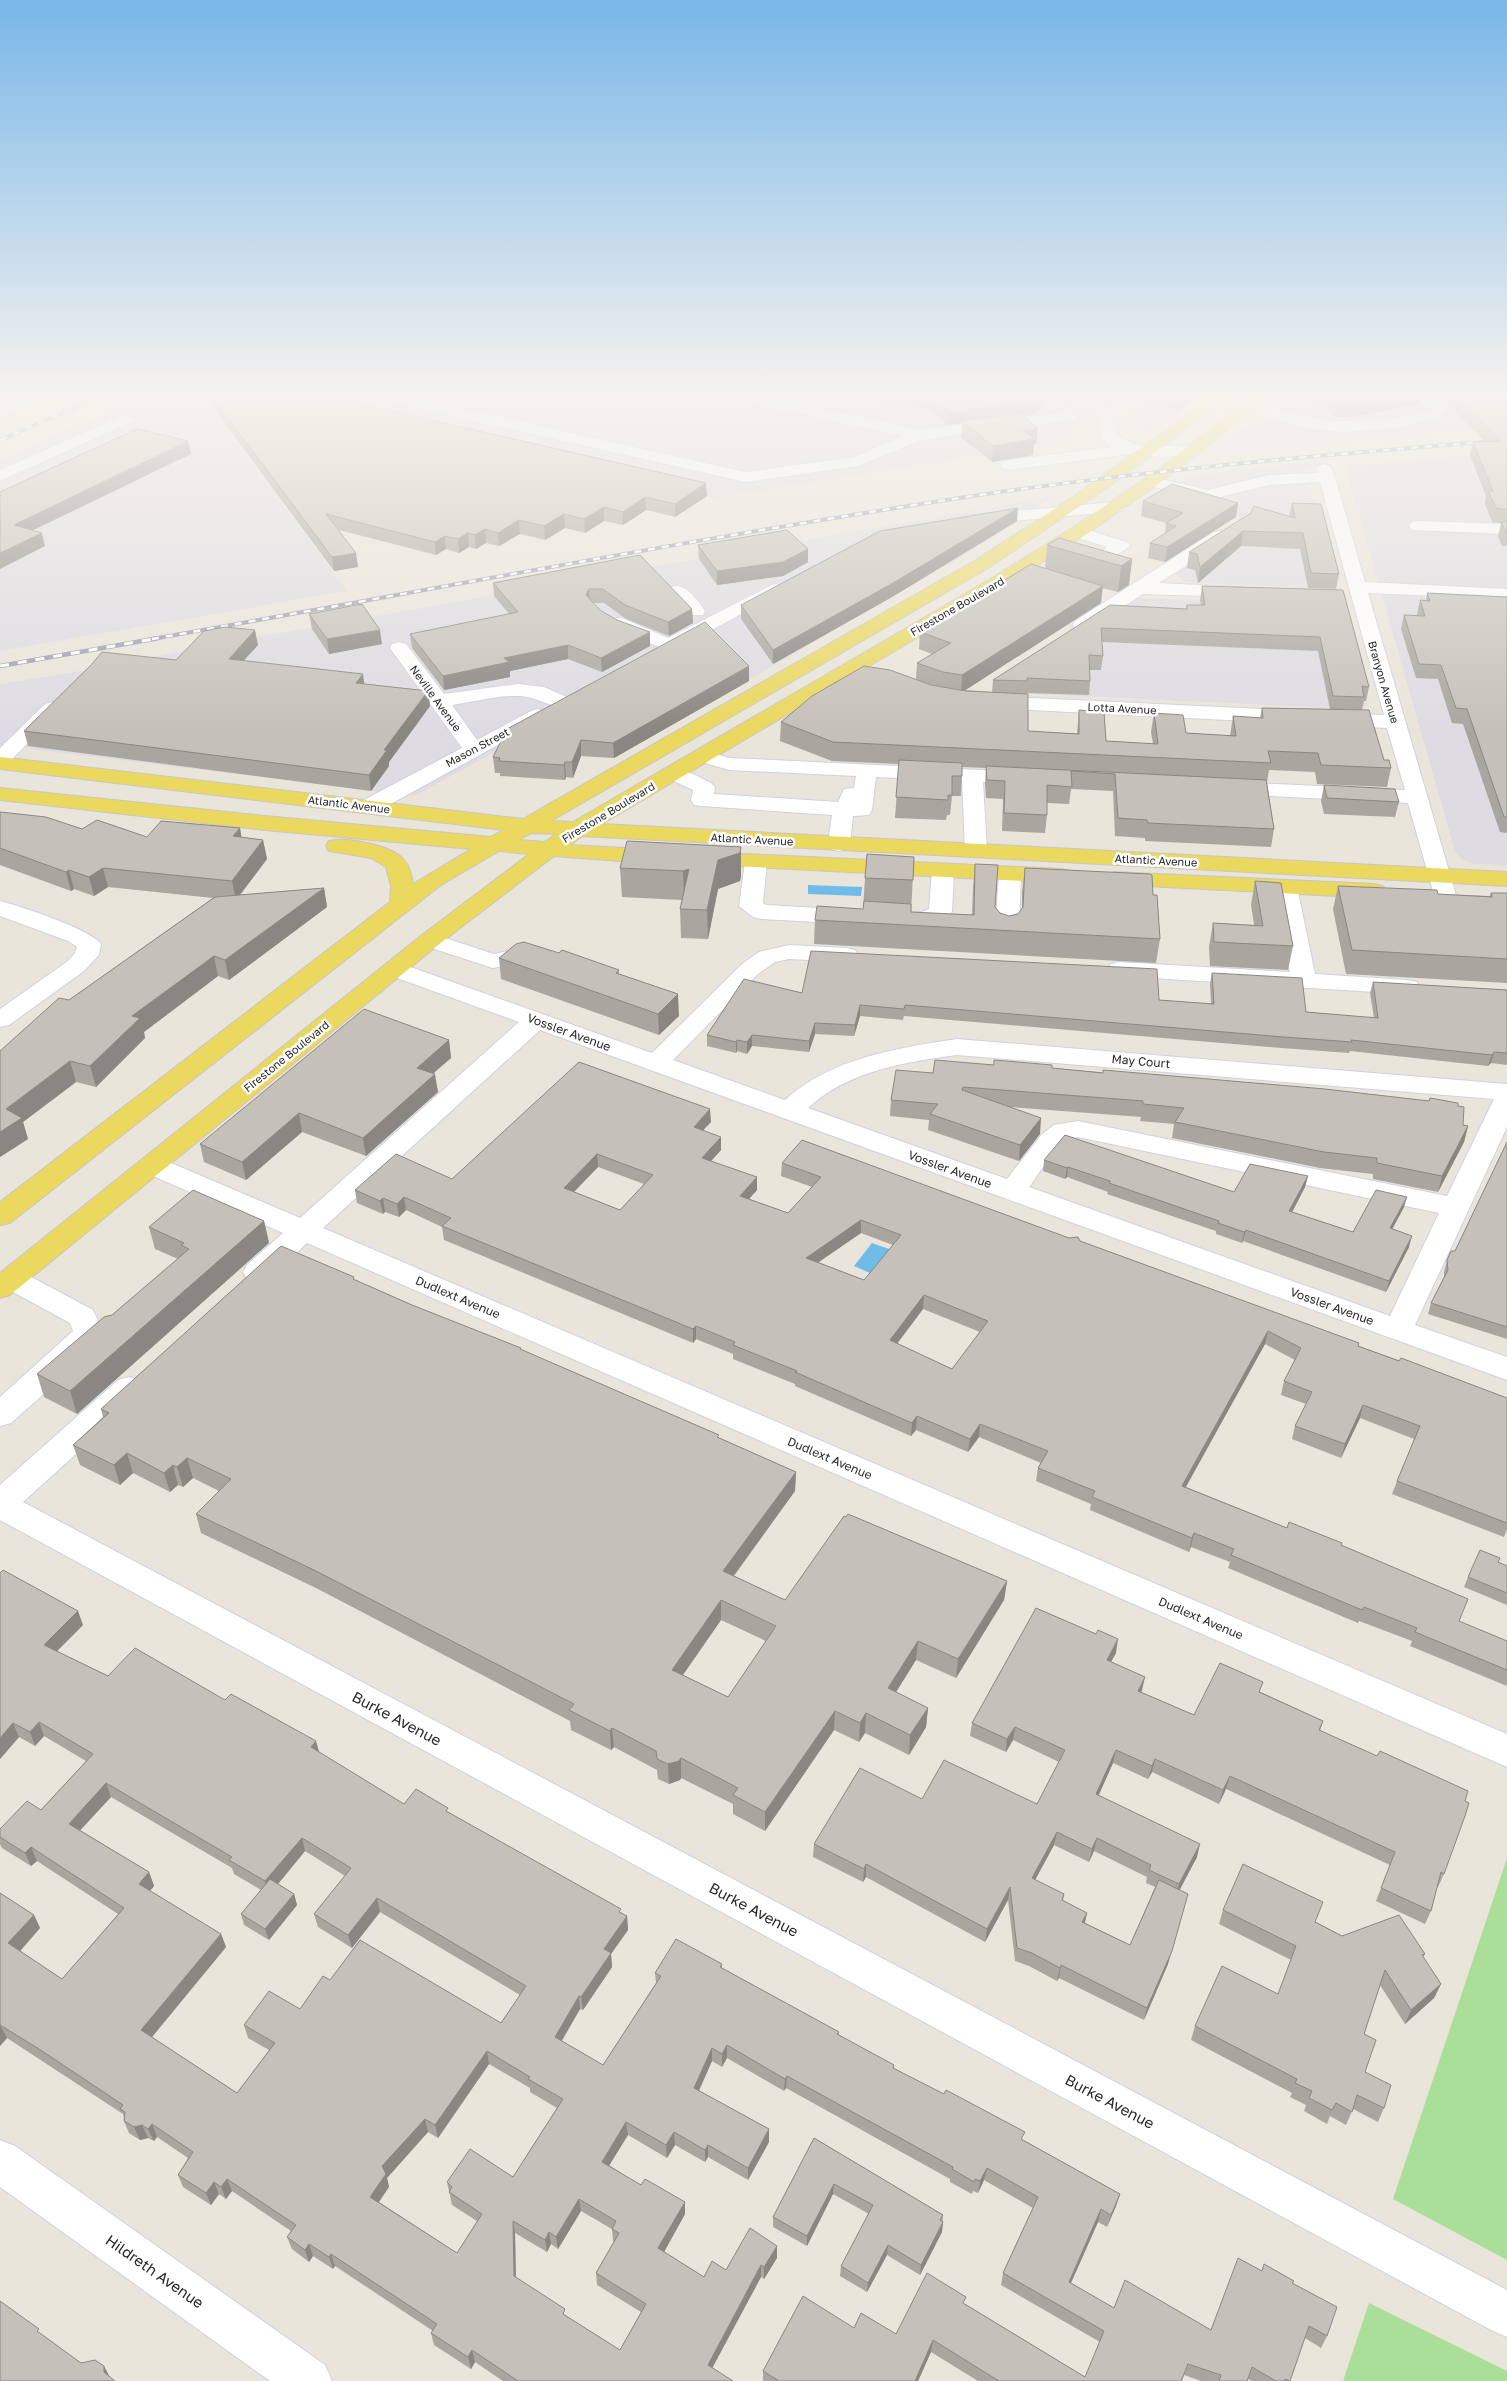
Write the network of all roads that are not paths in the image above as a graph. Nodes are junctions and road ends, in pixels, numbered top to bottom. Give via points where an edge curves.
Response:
1 (1064, 509) edge
2 (1092, 509) edge
3 (1113, 509) edge
4 (1333, 509) edge
5 (1060, 512) junction
6 (960, 522) edge
7 (1418, 526) dead end
8 (1232, 528) edge
9 (1507, 529) edge
10 (1078, 532) junction
11 (1094, 563) dead end
12 (1018, 569) junction
13 (1042, 577) edge
14 (789, 581) edge
15 (1140, 588) junction
16 (678, 590) dead end
17 (1094, 593) edge
18 (1255, 593) edge
19 (1353, 594) junction
20 (1507, 594) edge
21 (1120, 601) junction
22 (900, 612) junction
23 (604, 613) edge
24 (721, 618) junction
25 (680, 627) junction
26 (1070, 633) edge
27 (399, 648) dead end
28 (645, 658) edge
29 (853, 666) junction
30 (876, 675) edge
31 (579, 692) edge
32 (980, 693) edge
33 (65, 696) edge
34 (438, 701) junction
35 (562, 702) junction
36 (1396, 722) junction
37 (474, 749) junction
38 (702, 756) junction
39 (0, 761) edge
40 (749, 765) junction
41 (867, 770) junction
42 (672, 773) junction
43 (972, 776) junction
44 (1042, 779) edge
45 (1210, 787) edge
46 (0, 794) edge
47 (1417, 798) junction
48 (368, 807) junction
49 (843, 809) junction
50 (265, 823) junction
51 (526, 826) junction
52 (575, 830) junction
53 (494, 843) junction
54 (839, 844) junction
55 (548, 850) junction
56 (976, 850) junction
57 (756, 862) junction
58 (943, 871) junction
59 (1010, 874) junction
60 (1507, 879) edge
61 (1442, 885) junction
62 (1286, 886) junction
63 (1507, 899) edge
64 (401, 904) junction
65 (0, 908) edge
66 (1007, 931) edge
67 (430, 940) junction
68 (868, 956) edge
69 (558, 963) edge
70 (1096, 968) edge
71 (394, 969) junction
72 (1304, 981) junction
73 (1430, 988) edge
74 (0, 1020) edge
75 (536, 1020) junction
76 (656, 1063) junction
77 (1507, 1092) edge
78 (1507, 1099) edge
79 (789, 1111) junction
80 (152, 1165) junction
81 (1012, 1191) junction
82 (1456, 1207) junction
83 (0, 1216) edge
84 (304, 1230) junction
85 (6, 1284) edge
86 (241, 1287) edge
87 (1398, 1330) junction
88 (1507, 1369) edge
89 (145, 1374) edge
90 (0, 1415) edge
91 (0, 1505) edge
92 (1507, 1751) edge
93 (0, 2161) edge
94 (1507, 2314) edge
95 (309, 2381) edge

1 - 5 main road, Firestone Boulevard
2 - 5 street
3 - 10 main road, Firestone Boulevard
4 - 19 street, Branyon Avenue
5 - 6 street
5 - 22 main road, Firestone Boulevard via 998,554
7 - 9 street
8 - 15 street
10 - 11 street via 1121,546
10 - 12 main road, Firestone Boulevard
12 - 13 street
12 - 29 main road, Firestone Boulevard
14 - 24 street
15 - 18 street
15 - 21 street
16 - 25 street
17 - 21 street
19 - 20 street
19 - 36 street, Branyon Avenue
21 - 26 street
22 - 29 main road via 886,631 855,650
22 - 51 main road, Firestone Boulevard
23 - 25 street via 618,624
24 - 25 street
24 - 25 street
25 - 28 street
27 - 34 street, Neville Avenue
29 - 30 street
29 - 38 main road, Firestone Boulevard
31 - 35 street, Mason Street
32 - 36 street, Lotta Avenue
33 - 39 street
34 - 35 street via 518,690 537,691
34 - 37 street, Neville Avenue
35 - 37 street, Mason Street
36 - 47 street, Branyon Avenue
37 - 48 street, Mason Street
38 - 40 street via 730,764
38 - 42 main road, Firestone Boulevard
39 - 48 main road, Atlantic Avenue
40 - 41 street
40 - 49 street via 777,776 848,782 853,787 852,797
41 - 43 street
41 - 49 street via 861,810
42 - 49 street via 704,787 702,800
42 - 52 main road, Firestone Boulevard
43 - 44 street
43 - 56 street
45 - 47 street
46 - 50 main road, Atlantic Avenue
47 - 61 street, Branyon Avenue
48 - 51 main road, Atlantic Avenue
49 - 54 street
50 - 53 main road, Atlantic Avenue
50 - 64 main road via 294,840 368,850 385,856 398,865 402,875
51 - 52 main road, Atlantic Avenue
51 - 53 main road, Firestone Boulevard
52 - 54 main road, Atlantic Avenue
52 - 55 main road, Firestone Boulevard
53 - 55 main road, Atlantic Avenue
53 - 64 main road, Firestone Boulevard via 433,880
54 - 56 main road, Atlantic Avenue
55 - 57 main road, Atlantic Avenue
55 - 67 main road, Firestone Boulevard
56 - 61 main road, Atlantic Avenue
57 - 58 main road, Atlantic Avenue
57 - 58 street via 750,906 761,912 918,920 940,912
58 - 59 main road, Atlantic Avenue
59 - 62 main road, Atlantic Avenue
59 - 66 street
60 - 61 main road, Atlantic Avenue
61 - 62 main road, Atlantic Avenue
61 - 63 main road, Atlantic Avenue
62 - 72 street
64 - 83 main road, Firestone Boulevard
65 - 74 street via 76,936 88,944 87,954 76,966
67 - 69 street via 493,961 527,954
67 - 71 main road, Firestone Boulevard
68 - 76 street via 790,952 767,957 750,969
70 - 72 street
71 - 75 street, Vossler Avenue
71 - 80 main road, Firestone Boulevard
72 - 73 street
75 - 76 street, Vossler Avenue
75 - 84 street
76 - 79 street, Vossler Avenue
77 - 79 street, May Court via 957,1047 907,1056 845,1075 816,1088
78 - 82 street
79 - 81 street, Vossler Avenue
80 - 84 street, Dudlext Avenue
80 - 85 main road, Firestone Boulevard
81 - 82 street via 1051,1140 1063,1131 1078,1130
81 - 87 street, Vossler Avenue
82 - 87 street
84 - 86 street
84 - 92 street, Dudlext Avenue
85 - 90 street via 83,1317 88,1332 80,1344
87 - 88 street, Vossler Avenue
89 - 91 street
91 - 94 street, Burke Avenue
93 - 95 street, Hildreth Avenue

